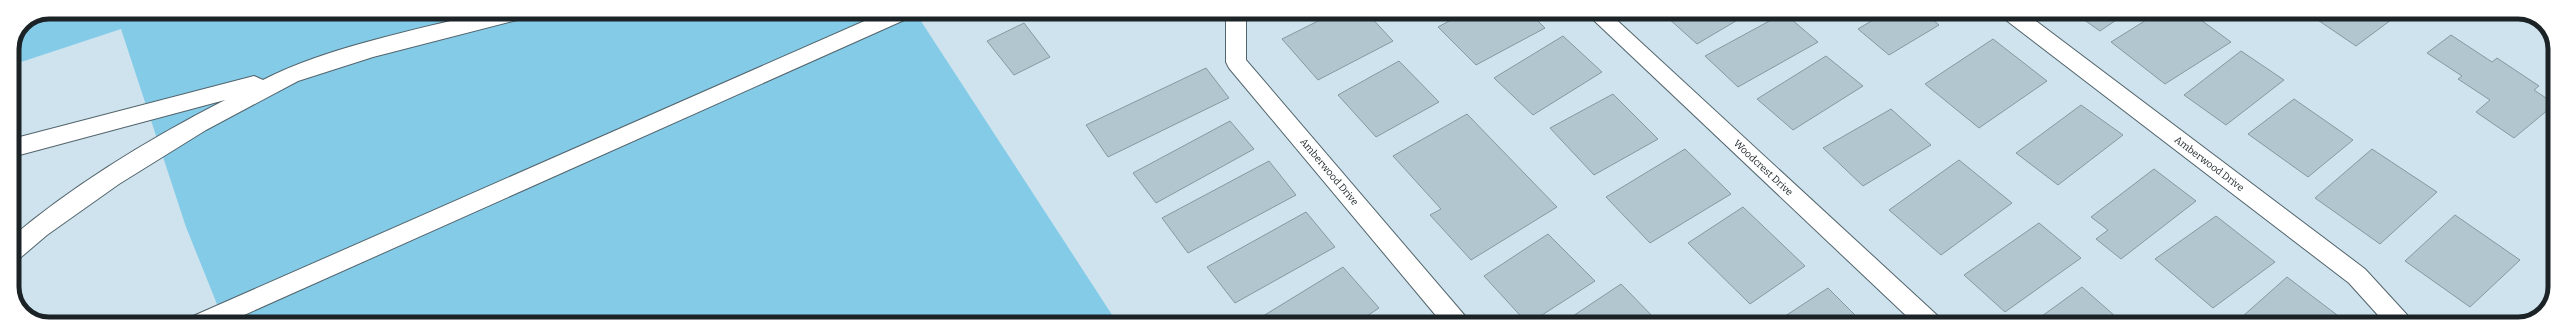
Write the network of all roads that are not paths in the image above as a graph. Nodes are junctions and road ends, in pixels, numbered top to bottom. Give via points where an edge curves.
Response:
1 (490, 19) edge
2 (888, 19) edge
3 (1236, 19) edge
4 (1603, 19) edge
5 (2018, 19) edge
6 (290, 75) junction
7 (19, 146) edge
8 (19, 244) edge
9 (216, 317) edge
10 (1452, 317) edge
11 (1923, 317) edge
12 (2395, 317) edge

1 - 6 street via 372,49
2 - 9 street
3 - 10 street, Amberwood Drive via 1236,62
4 - 11 street, Woodcrest Drive
5 - 12 street, Amberwood Drive via 2357,276
6 - 7 street
6 - 8 street via 198,124 112,178

